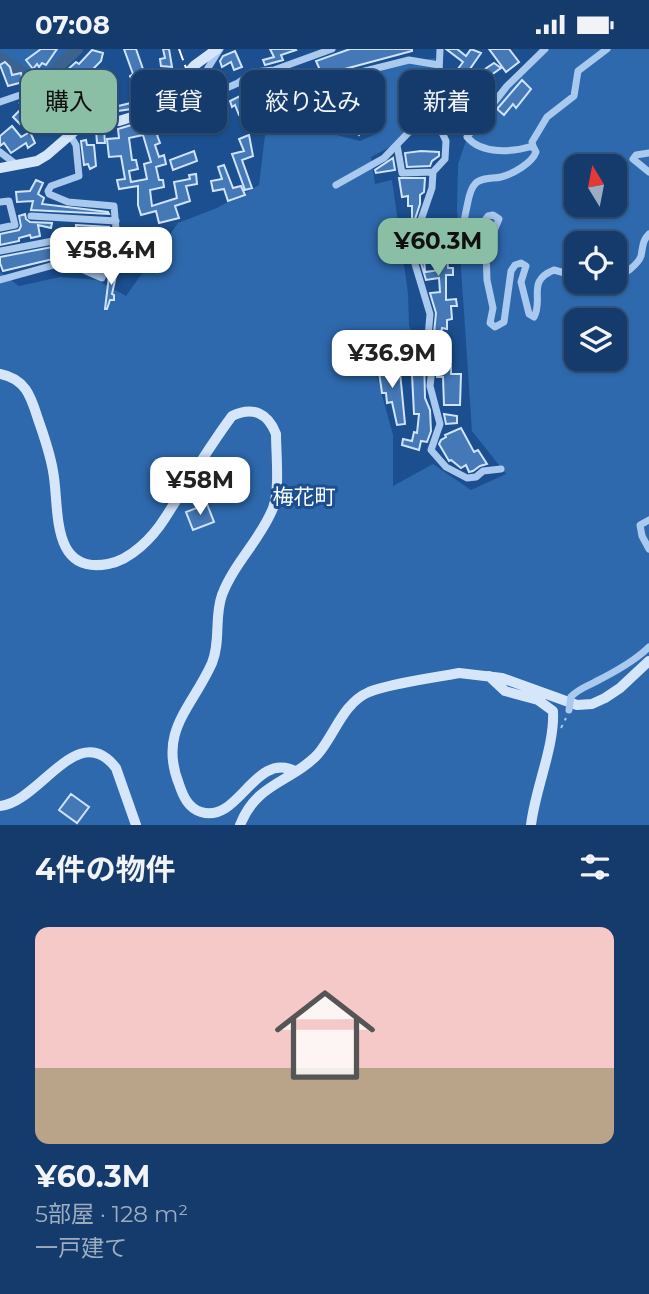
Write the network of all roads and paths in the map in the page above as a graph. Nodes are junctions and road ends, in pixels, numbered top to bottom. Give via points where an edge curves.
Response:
1 (218, 49) edge
2 (332, 49) edge
3 (440, 49) edge
4 (545, 49) edge
5 (607, 49) edge
6 (439, 65) junction
7 (190, 70) edge
8 (206, 70) edge
9 (277, 70) edge
10 (369, 70) edge
11 (439, 70) edge
12 (21, 94) edge
13 (0, 101) edge
14 (72, 133) edge
15 (73, 133) edge
16 (408, 133) edge
17 (441, 133) edge
18 (397, 145) junction
19 (533, 146) junction
20 (0, 152) edge
21 (649, 153) edge
22 (17, 165) junction
23 (0, 168) edge
24 (433, 172) junction
25 (649, 172) edge
26 (336, 184) dead end
27 (0, 202) edge
28 (32, 216) dead end
29 (0, 228) edge
30 (649, 234) edge
31 (0, 251) edge
32 (627, 271) edge
33 (564, 273) edge
34 (0, 280) edge
35 (0, 374) edge
36 (501, 469) dead end
37 (649, 520) edge
38 (649, 549) edge
39 (649, 647) edge
40 (649, 661) edge
41 (489, 675) junction
42 (569, 710) dead end
43 (295, 771) junction
44 (0, 807) edge
45 (136, 825) edge
46 (240, 825) edge
47 (531, 825) edge

1 - 7 street
1 - 8 street
2 - 9 street
3 - 6 street
4 - 19 street via 507,86 467,137 498,151
5 - 19 street via 578,72 574,96 547,117
6 - 10 street via 409,60
6 - 11 street
12 - 13 street
14 - 22 street via 37,161
15 - 28 street via 79,176 51,186 49,194 68,202 114,206 116,225
16 - 18 street
17 - 24 street via 445,159
18 - 24 street via 402,173
18 - 26 street via 384,158
19 - 33 street via 533,160 503,177 474,185 466,214 465,232 471,238 488,216 499,219 486,250 493,302 491,325 498,327 504,322 515,265 526,266 521,282 529,314 534,317 541,278 554,270
20 - 22 street
21 - 25 street via 633,159
22 - 23 street
24 - 36 street via 412,254 430,314 430,386 440,424 431,450 446,467 467,478
27 - 29 street via 9,201 15,225
30 - 32 street via 643,241 641,259
31 - 34 street via 74,237 108,251 102,278 70,264
35 - 43 street via 17,380 31,395 51,461 62,540 72,556 96,566 128,556 158,529 232,416 258,412 272,424 276,434 273,507 228,581 221,599 217,649 176,726 171,755 184,799 201,812 220,811 267,770 286,767
37 - 38 street via 640,530
39 - 42 street, bridge via 576,690
40 - 41 street via 620,688 592,704 577,705
41 - 43 street via 458,673 369,692 347,709 316,755
41 - 47 street via 505,691 538,700 553,711 554,725
43 - 46 street via 258,796
44 - 45 street via 28,794 68,759 95,751 116,768

